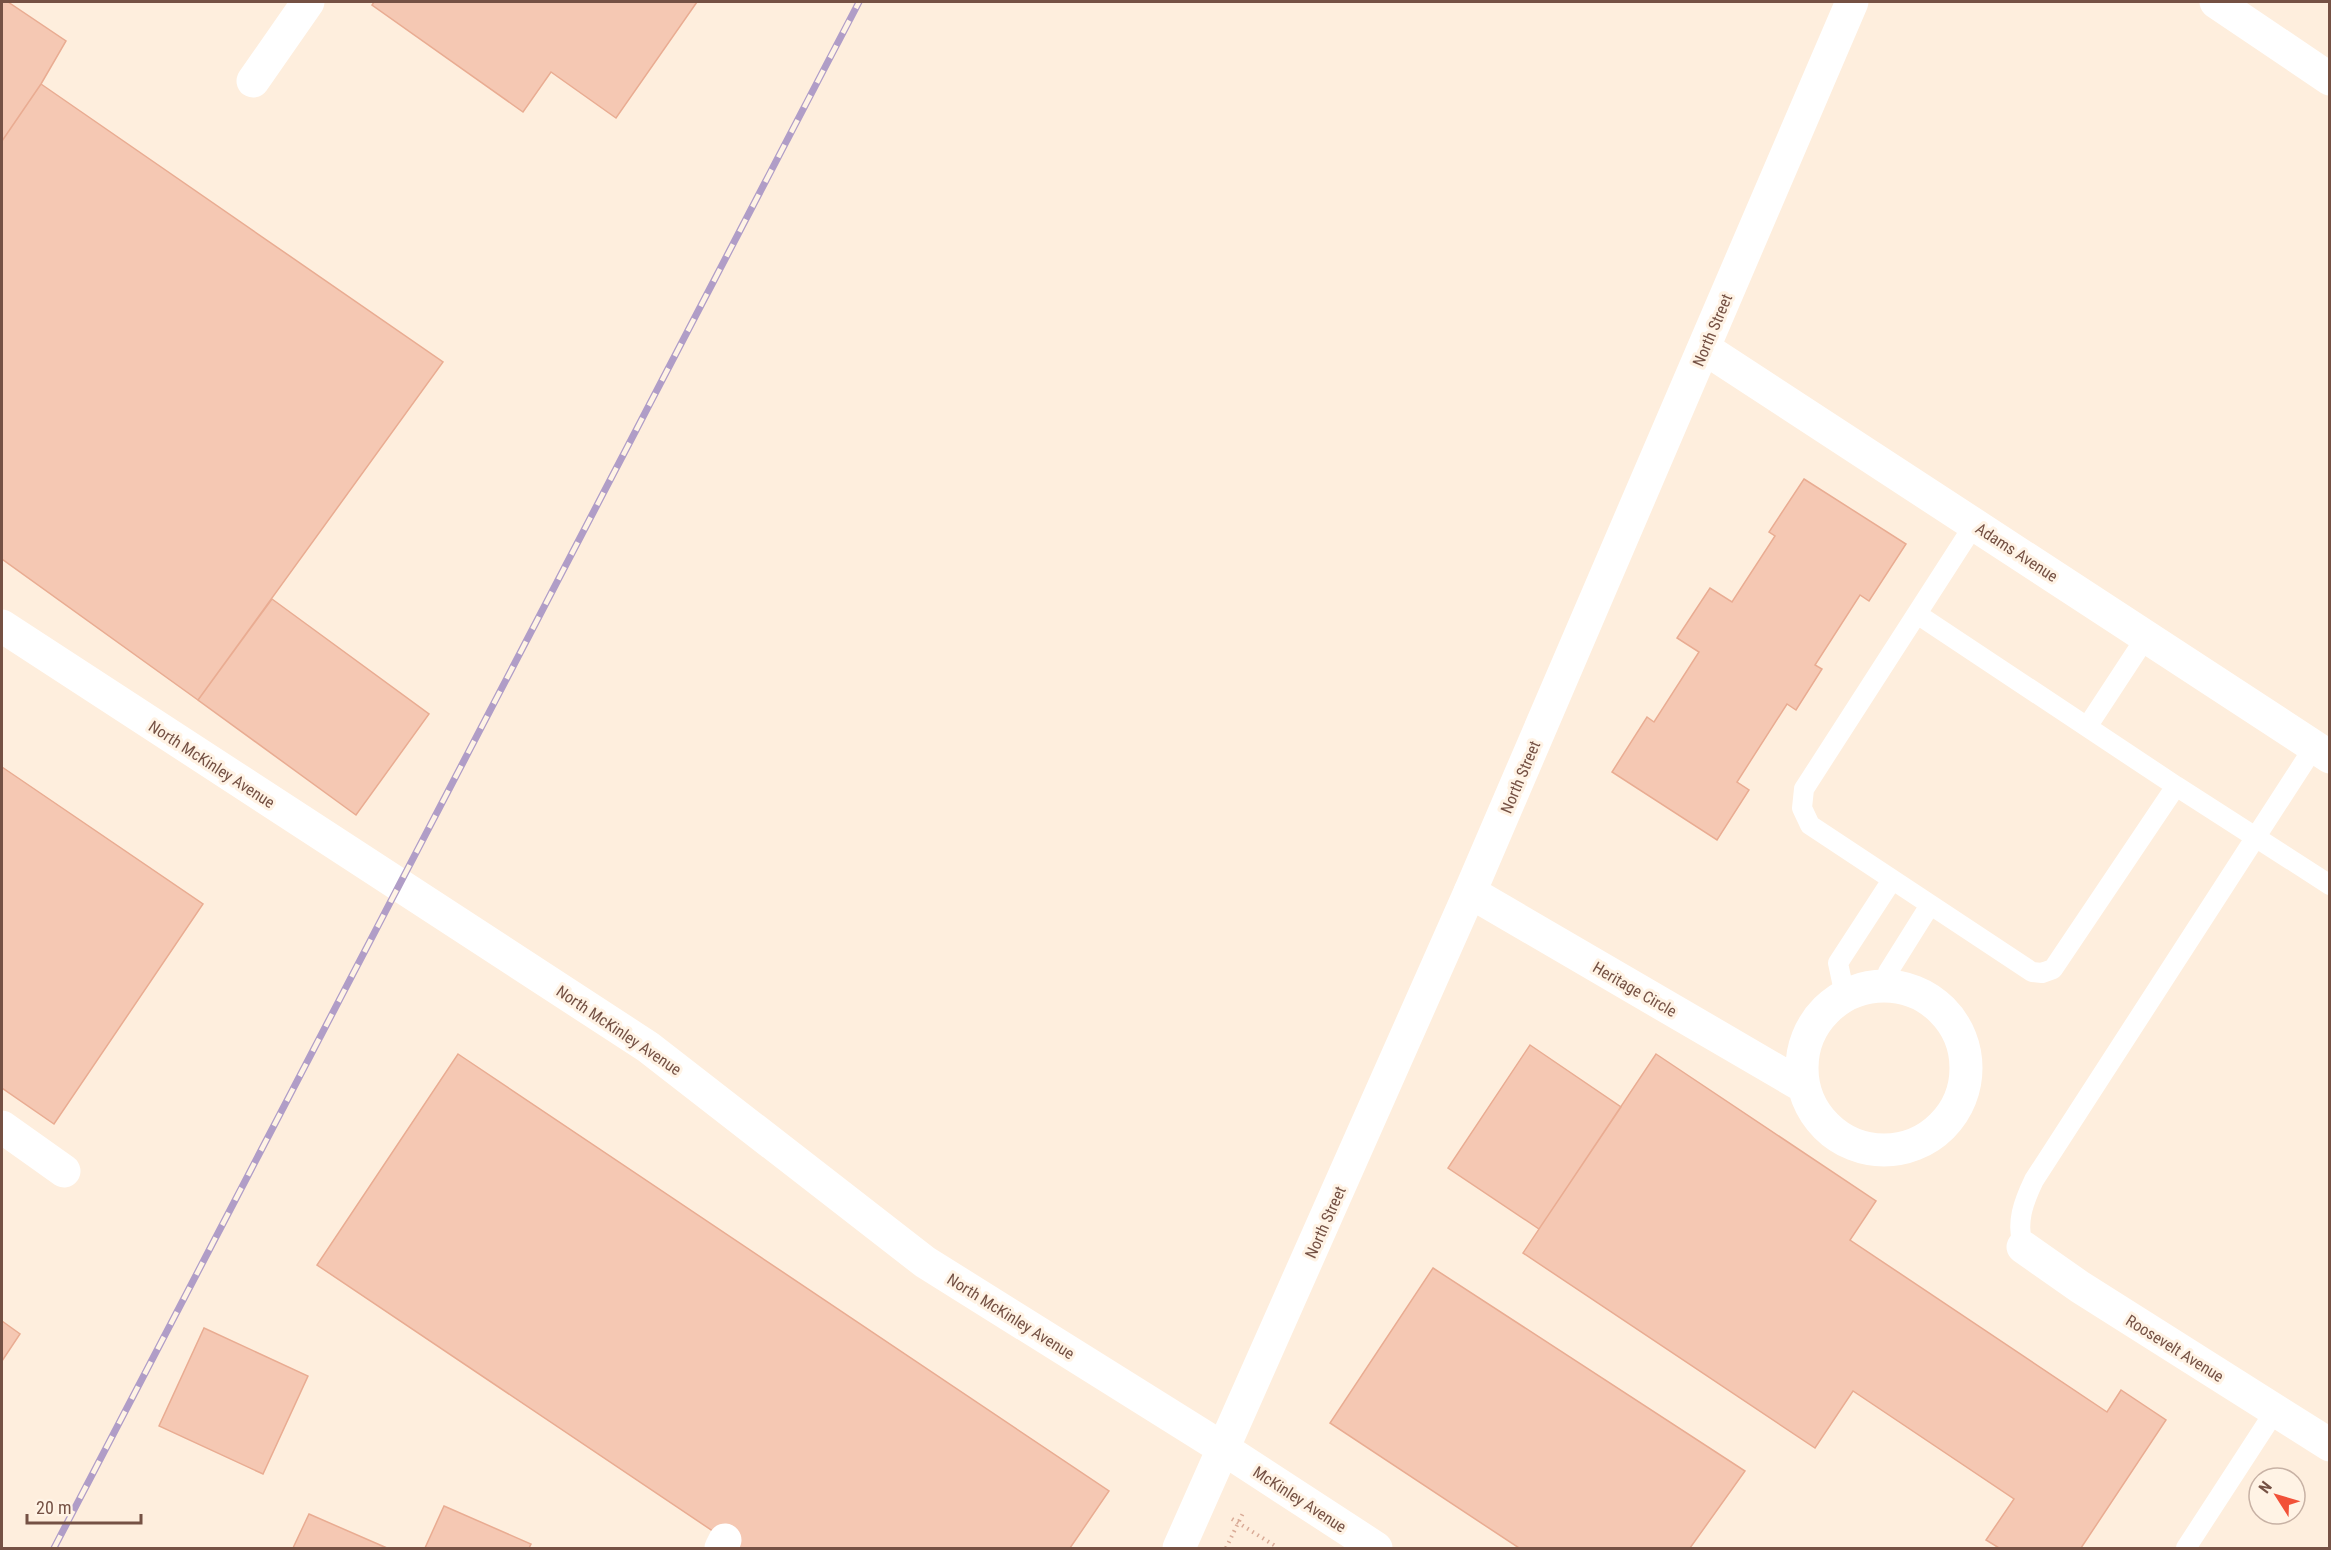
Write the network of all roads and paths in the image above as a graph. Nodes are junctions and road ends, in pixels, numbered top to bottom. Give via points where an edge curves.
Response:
1 (308, 2) edge
2 (1852, 2) edge
3 (2216, 2) edge
4 (2330, 79) edge
5 (253, 81) dead end
6 (1704, 348) junction
7 (1974, 525) junction
8 (1917, 614) junction
9 (9, 631) edge
10 (2146, 637) junction
11 (2087, 727) junction
12 (2322, 752) edge
13 (2176, 786) junction
14 (2255, 837) junction
15 (1892, 880) junction
16 (2330, 885) edge
17 (1470, 892) junction
18 (1930, 905) junction
19 (1890, 986) junction
20 (1845, 996) junction
21 (1801, 1085) junction
22 (2, 1126) edge
23 (64, 1171) dead end
24 (2023, 1247) joint
25 (2275, 1411) junction
26 (2330, 1446) edge
27 (1224, 1449) junction
28 (1243, 1513) dead end
29 (1229, 1517) dead end
30 (1237, 1523) junction
31 (1277, 1547) edge
32 (1179, 1548) edge
33 (1226, 1548) edge
34 (1376, 1548) edge
35 (2186, 1548) edge

1 - 5 street
2 - 6 street, North Street
3 - 4 street
6 - 7 street, Adams Avenue
6 - 17 street, North Street
7 - 8 lane
7 - 10 street, Adams Avenue
8 - 11 lane
8 - 15 lane via 1804,789 1802,808 1810,825
9 - 27 street, North McKinley Avenue via 648,1047 925,1262
10 - 11 lane
10 - 12 street, Adams Avenue
11 - 13 lane
12 - 14 lane
13 - 14 lane
13 - 18 lane via 2053,969 2032,972
14 - 16 lane
14 - 24 lane via 2034,1180 2022,1206 2019,1232
15 - 18 lane
15 - 20 lane via 1838,963
17 - 21 street, Heritage Circle
17 - 27 street, North Street
18 - 19 lane via 1888,972
19 - 20 street via 1856,990
19 - 21 street via 1910,989 1935,1002 1953,1023 1964,1048 1966,1077 1958,1103 1945,1123 1927,1138 1906,1147 1860,1147 1821,1122
20 - 21 street via 1831,1005 1813,1026 1803,1052
22 - 23 street
24 - 25 street, Roosevelt Avenue
25 - 26 street, Roosevelt Avenue
25 - 35 lane
27 - 32 street, North Street
27 - 34 street, McKinley Avenue
28 - 30 path
29 - 30 path
30 - 31 path
30 - 33 path

